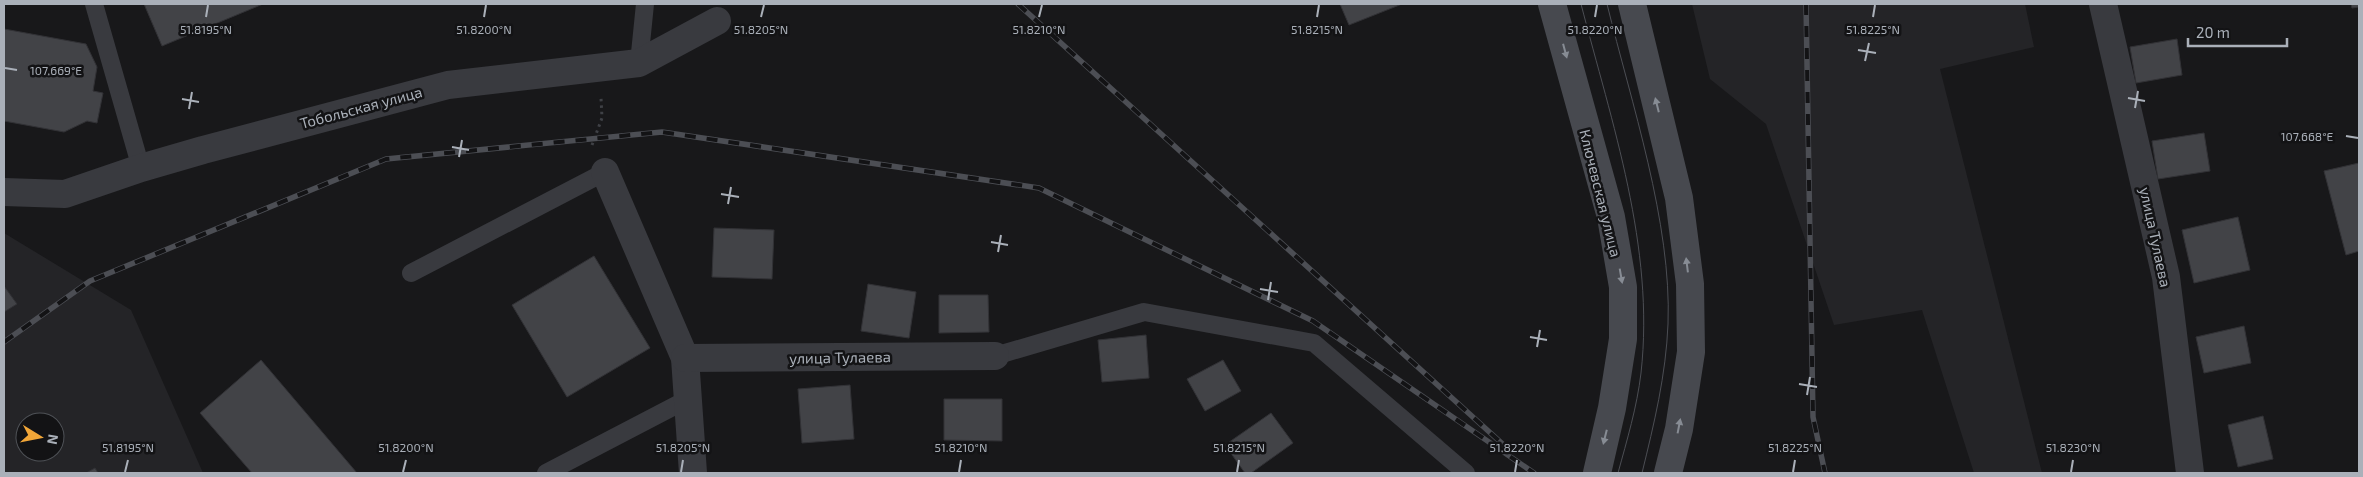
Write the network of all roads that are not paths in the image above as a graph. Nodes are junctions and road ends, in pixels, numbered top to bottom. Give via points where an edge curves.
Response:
1 (94, 4) edge
2 (645, 4) edge
3 (1552, 4) edge
4 (1632, 4) edge
5 (2103, 4) edge
6 (717, 21) dead end
7 (639, 63) junction
8 (141, 168) junction
9 (594, 178) joint
10 (4, 192) edge
11 (411, 273) dead end
12 (995, 356) joint
13 (685, 358) junction
14 (688, 399) junction
15 (546, 473) edge
16 (693, 473) edge
17 (1466, 473) edge
18 (1597, 473) edge
19 (1668, 473) edge
20 (2190, 473) edge

1 - 8 lane
2 - 7 lane
3 -> 18 main road, Ключевская улица via 1611,217 1623,288 1623,339
19 -> 4 main road via 1679,429 1691,352 1690,284 1680,198
5 - 20 street, улица Тулаева via 2166,277
6 - 7 street, Тобольская улица
7 - 8 street, Тобольская улица via 448,85
8 - 10 street, Тобольская улица via 65,194
9 - 11 lane
9 - 13 street
12 - 13 street, улица Тулаева
12 - 17 lane via 1144,312 1314,343
13 - 14 street
14 - 15 lane
14 - 16 street

